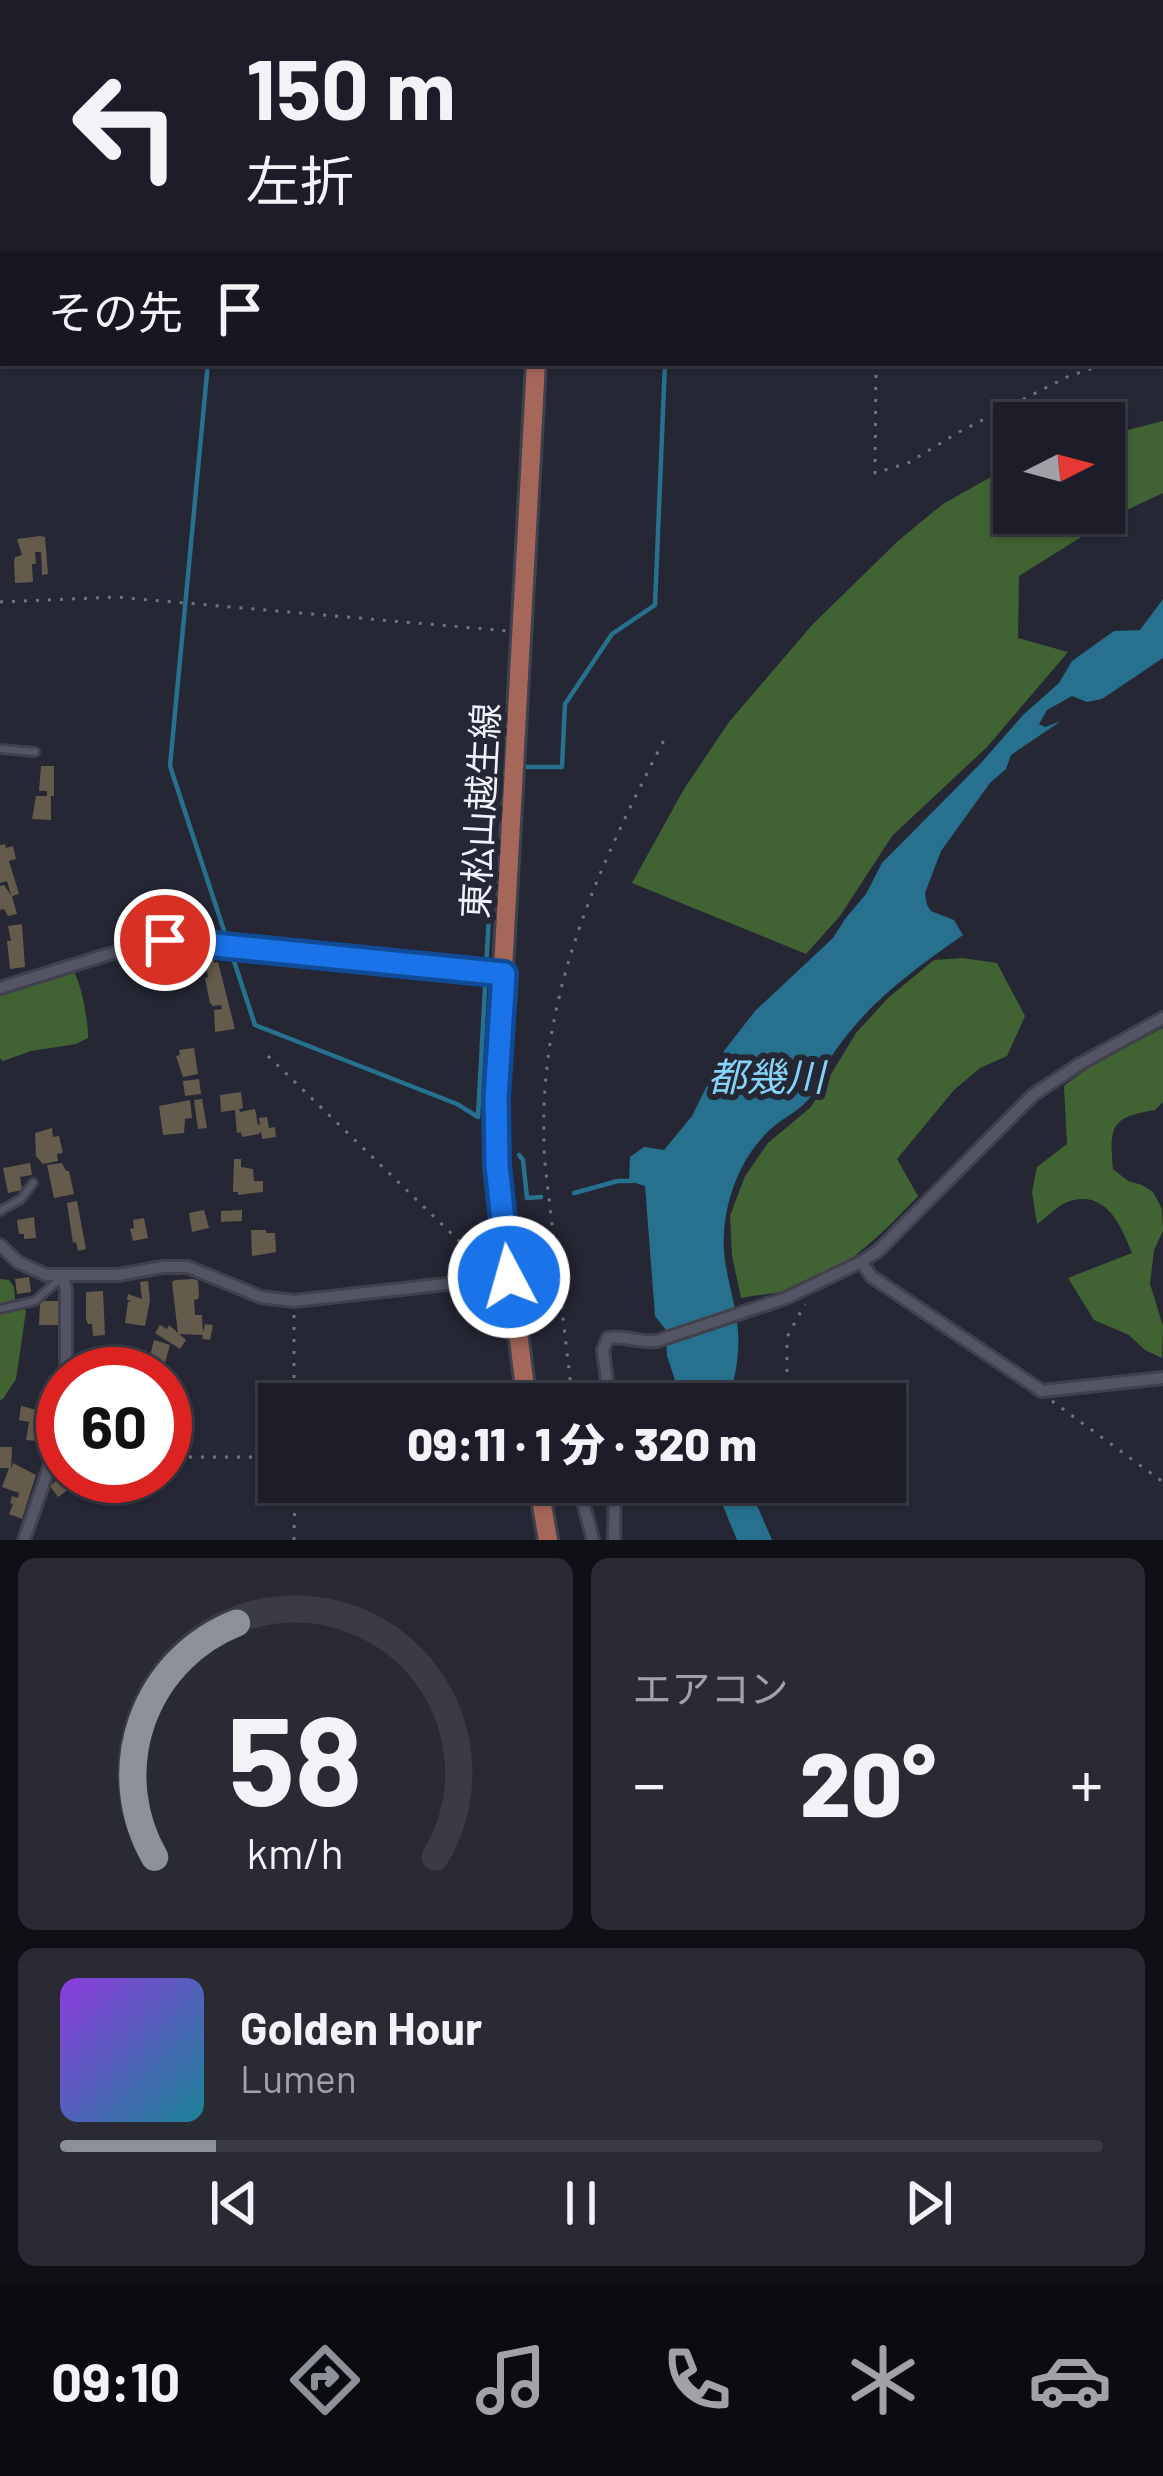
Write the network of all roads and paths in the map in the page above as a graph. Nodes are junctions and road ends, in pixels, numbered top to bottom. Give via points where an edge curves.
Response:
1 (536, 366) edge
2 (876, 366) edge
3 (1105, 366) edge
4 (0, 602) edge
5 (522, 632) junction
6 (665, 739) dead end
7 (0, 748) edge
8 (35, 752) dead end
9 (504, 974) junction
10 (0, 988) edge
11 (1163, 1018) edge
12 (268, 1056) dead end
13 (33, 1183) dead end
14 (0, 1211) edge
15 (0, 1245) edge
16 (861, 1262) junction
17 (63, 1276) junction
18 (501, 1278) junction
19 (814, 1286) junction
20 (294, 1301) junction
21 (0, 1310) edge
22 (66, 1347) edge
23 (788, 1372) dead end
24 (1163, 1378) edge
25 (294, 1383) edge
26 (523, 1383) edge
27 (571, 1383) edge
28 (607, 1383) edge
29 (1042, 1391) junction
30 (192, 1457) edge
31 (258, 1457) edge
32 (1163, 1482) edge
33 (37, 1503) edge
34 (295, 1503) edge
35 (542, 1503) edge
36 (583, 1503) edge
37 (615, 1503) edge
38 (24, 1540) edge
39 (294, 1540) edge
40 (548, 1540) edge
41 (593, 1540) edge
42 (614, 1540) edge

1 - 5 main road, 東松山越生線
2 - 3 path via 875,473 1069,376
4 - 5 path via 116,597
5 - 9 main road, 東松山越生線
6 - 27 path via 589,897 548,1047 544,1145
7 - 8 lane
9 - 10 street via 165,940
9 - 18 main road, 東松山越生線 via 496,1098
11 - 16 street via 1033,1095
12 - 18 path
13 - 14 lane
15 - 17 street via 31,1270
16 - 19 street
16 - 29 street
17 - 20 street via 188,1267 261,1297
17 - 21 lane via 35,1301
17 - 22 street
18 - 20 street
18 - 26 main road, 東松山越生線
19 - 23 path via 788,1337
19 - 28 street via 657,1341 608,1338
20 - 25 path
24 - 29 street
29 - 32 path
30 - 31 path
33 - 38 street
34 - 39 path
35 - 40 main road
36 - 41 street
37 - 42 street

